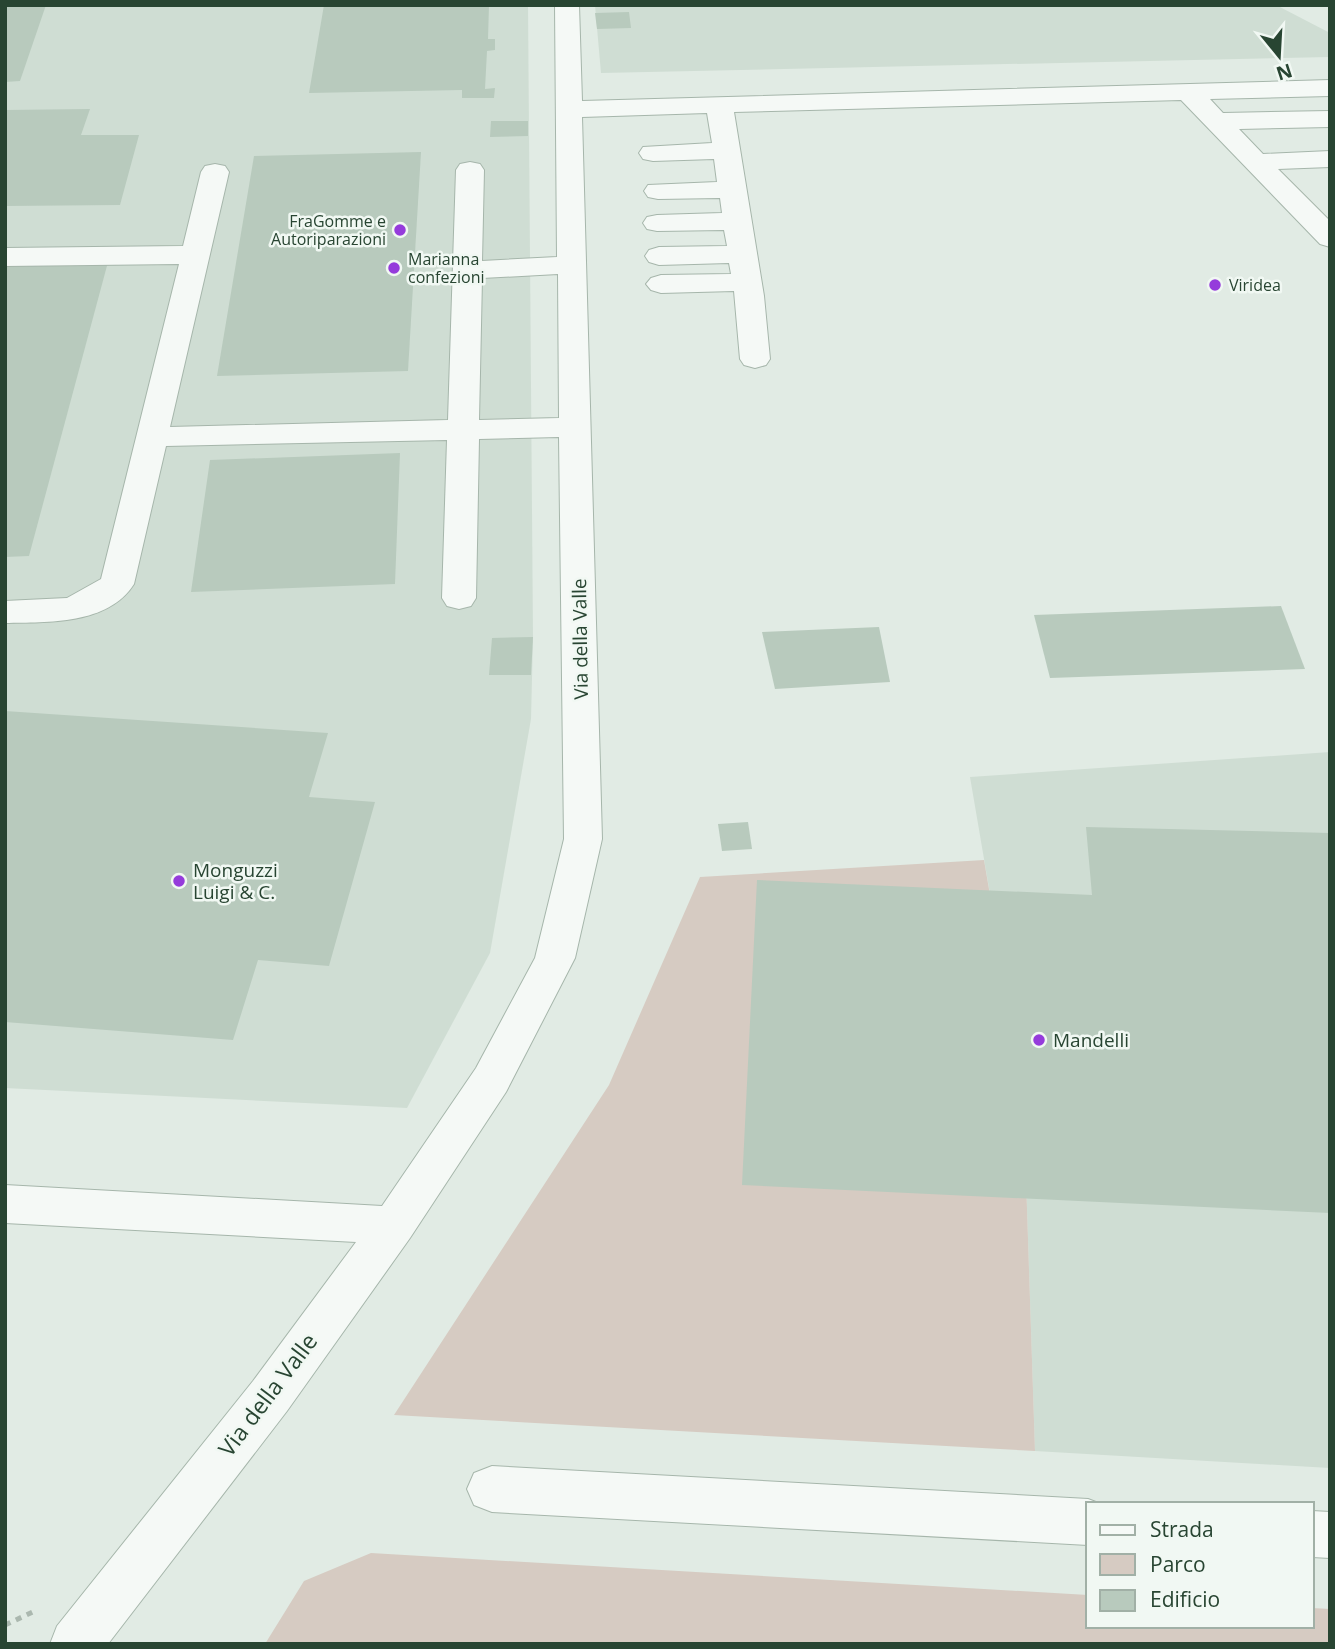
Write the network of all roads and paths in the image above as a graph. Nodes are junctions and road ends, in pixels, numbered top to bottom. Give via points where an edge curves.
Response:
1 (567, 5) edge
2 (1330, 88) edge
3 (1186, 90) junction
4 (719, 104) junction
5 (569, 109) junction
6 (1330, 119) edge
7 (1216, 121) junction
8 (726, 151) junction
9 (653, 153) dead end
10 (1330, 159) edge
11 (1255, 162) junction
12 (470, 170) dead end
13 (215, 172) dead end
14 (732, 190) junction
15 (657, 191) dead end
16 (1296, 204) junction
17 (1330, 204) edge
18 (737, 221) junction
19 (657, 223) dead end
20 (1330, 238) edge
21 (195, 255) junction
22 (5, 257) edge
23 (572, 265) junction
24 (744, 268) junction
25 (468, 270) junction
26 (660, 270) dead end
27 (755, 359) dead end
28 (576, 426) junction
29 (464, 431) junction
30 (153, 438) junction
31 (458, 598) dead end
32 (5, 612) edge
33 (5, 1205) edge
34 (394, 1225) junction
35 (492, 1489) dead end
36 (1086, 1522) edge
37 (137, 1563) junction
38 (48, 1644) edge
39 (76, 1644) edge

1 - 5 street, Via della Valle
2 - 3 street
3 - 4 street
3 - 7 street
4 - 5 street
4 - 8 street
5 - 23 street, Via della Valle
6 - 7 street
7 - 11 street
8 - 9 street
8 - 14 street
10 - 11 street
11 - 16 street
12 - 25 street
13 - 21 street
14 - 15 street
14 - 18 street
16 - 17 street
16 - 20 street
18 - 19 street
18 - 24 street
21 - 22 street
21 - 30 street
23 - 25 street
23 - 28 street, Via della Valle
24 - 26 street
24 - 27 street
25 - 29 street
28 - 29 street
28 - 34 street, Via della Valle via 583,839 555,958 491,1080
29 - 30 street
29 - 31 street
30 - 32 street via 117,584 97,600 73,610
33 - 34 street
34 - 37 street, Via della Valle via 270,1396
35 - 36 street
37 - 38 street
37 - 39 street

